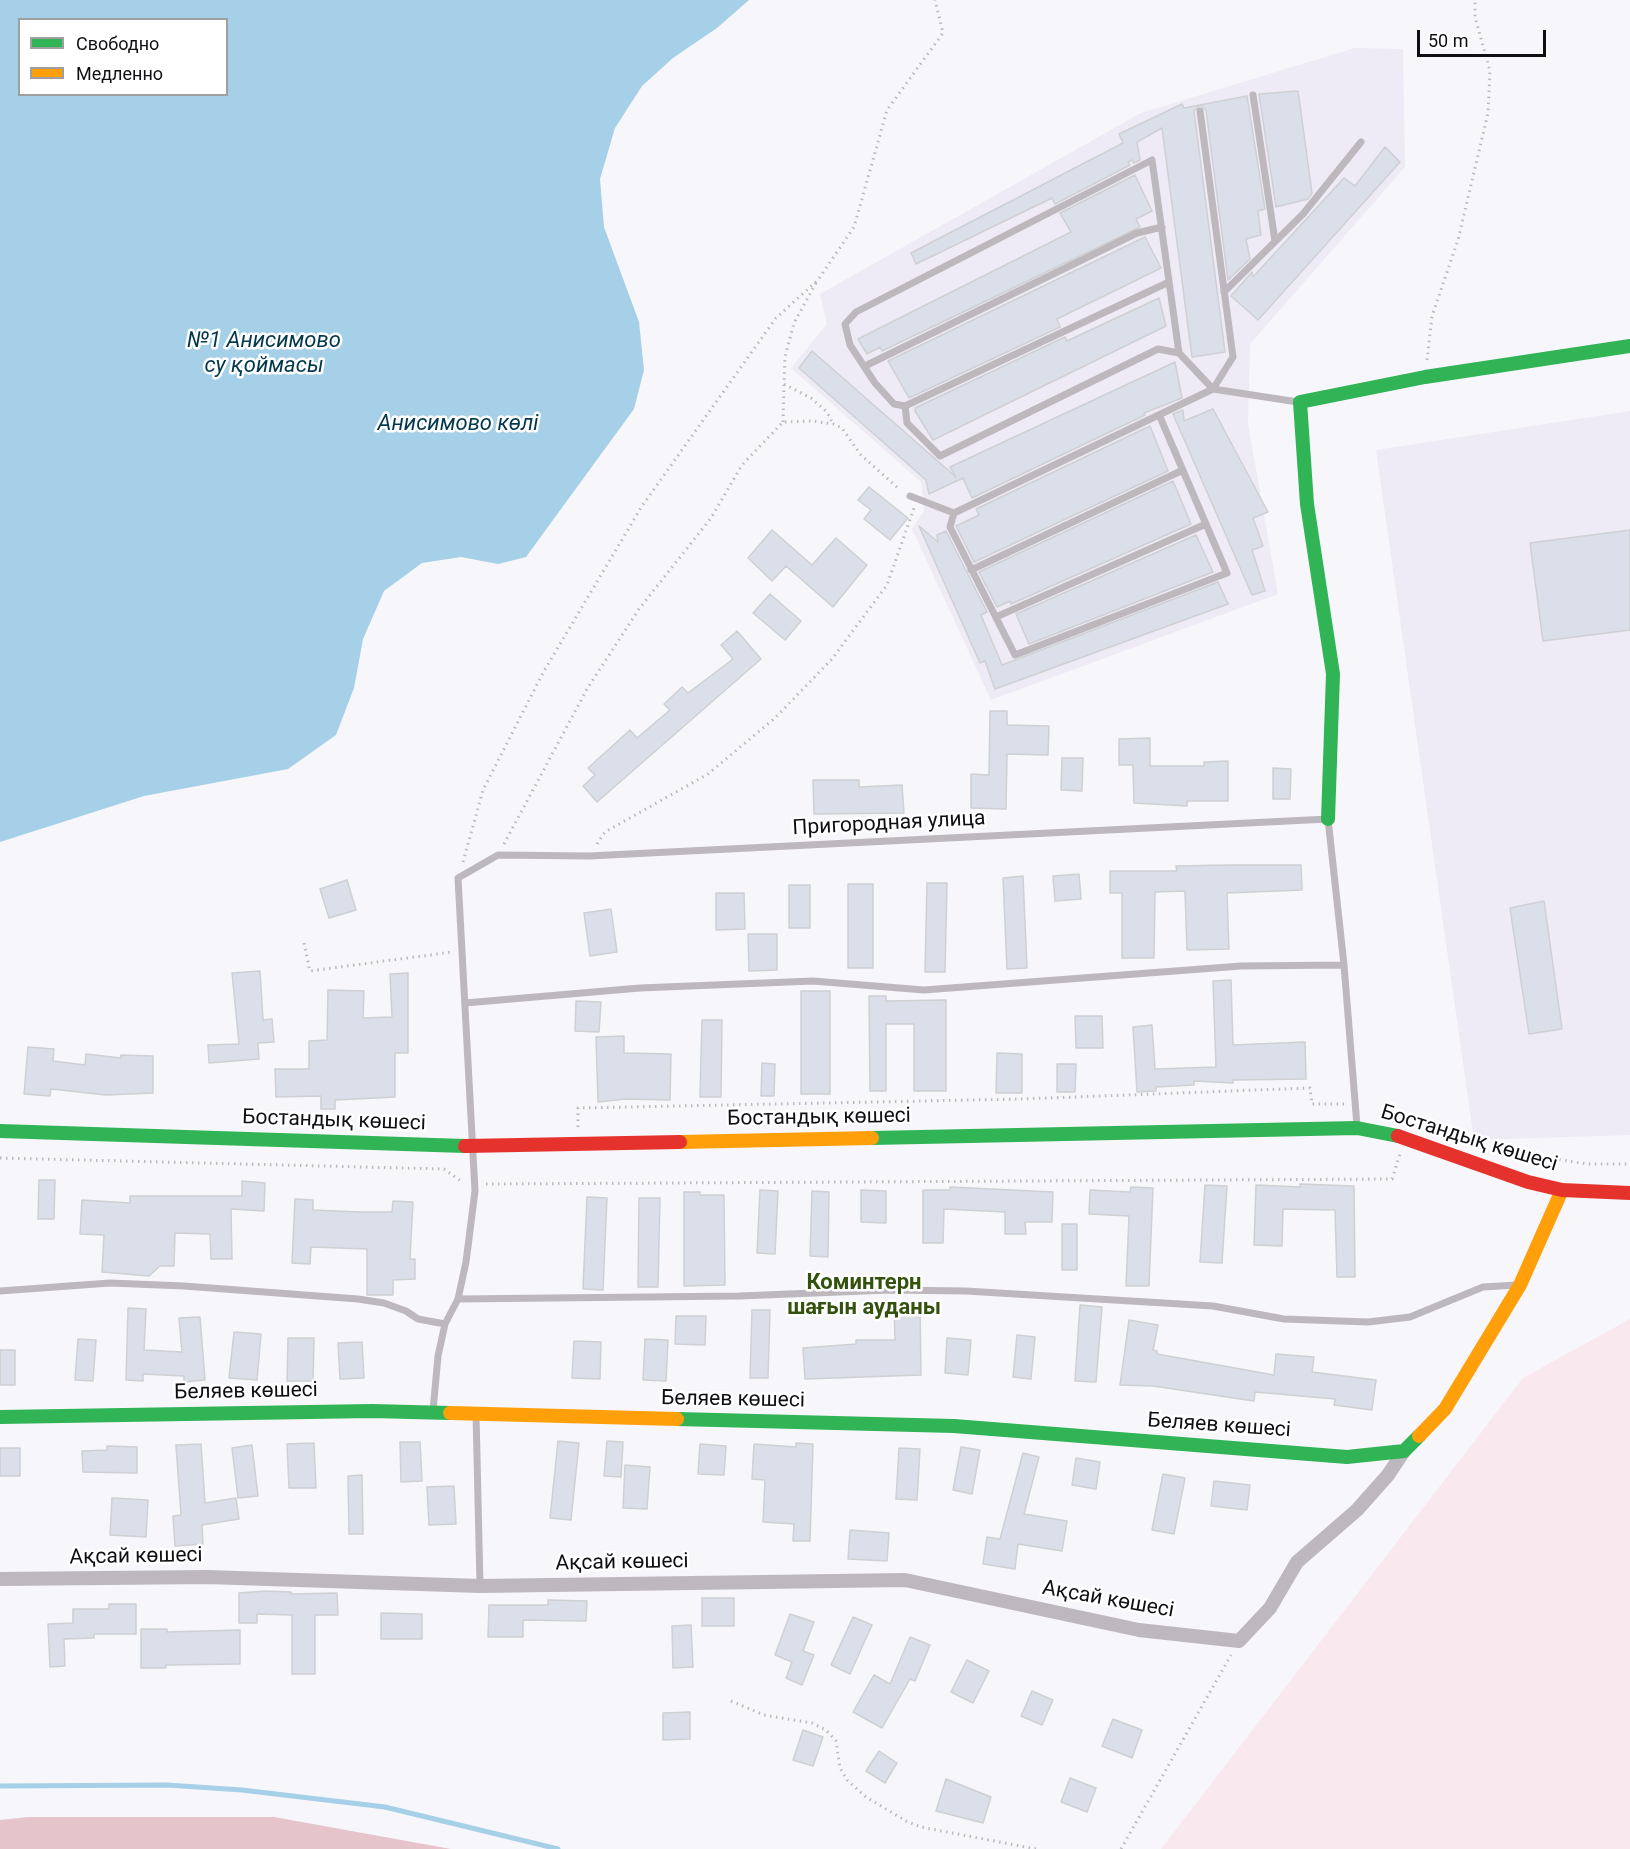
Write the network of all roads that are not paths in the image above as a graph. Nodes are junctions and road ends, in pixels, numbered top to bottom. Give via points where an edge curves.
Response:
1 (1253, 95) dead end
2 (1200, 111) dead end
3 (1361, 142) dead end
4 (1162, 227) junction
5 (1275, 241) junction
6 (1169, 282) junction
7 (1224, 292) junction
8 (1630, 346) edge
9 (1179, 353) junction
10 (865, 366) junction
11 (1214, 390) junction
12 (1300, 402) junction
13 (905, 406) junction
14 (1160, 417) junction
15 (1182, 470) junction
16 (910, 496) road end
17 (954, 513) junction
18 (1206, 524) junction
19 (971, 570) junction
20 (996, 617) junction
21 (1328, 819) junction
22 (1344, 965) junction
23 (465, 1003) junction
24 (1357, 1128) junction
25 (0, 1131) edge
26 (473, 1146) junction
27 (1562, 1190) junction
28 (1630, 1193) edge
29 (1520, 1285) junction
30 (0, 1291) edge
31 (458, 1299) junction
32 (445, 1324) junction
33 (433, 1413) junction
34 (476, 1414) junction
35 (0, 1417) edge
36 (1404, 1452) junction
37 (0, 1579) edge
38 (480, 1586) junction

1 - 5 lane
2 - 7 lane
3 - 5 lane via 1303,214
4 - 6 lane
4 - 10 lane via 1137,233
4 - 10 lane via 1152,160 856,312 845,324 850,345
5 - 7 lane
6 - 9 lane
6 - 13 lane
7 - 11 lane via 1233,357
8 - 12 street via 1425,377
9 - 11 lane
9 - 13 lane via 1158,349 940,456 907,423
10 - 13 lane via 894,404
11 - 12 lane
11 - 14 lane
12 - 21 street via 1307,504 1333,674
14 - 15 lane
14 - 17 lane
15 - 18 lane
15 - 19 lane
16 - 17 lane
17 - 19 lane via 950,528
18 - 20 lane
18 - 20 lane via 1227,573 1015,655
19 - 20 lane
21 - 22 lane
21 - 23 lane, Пригородная улица via 589,856 498,855 458,878
22 - 23 lane via 1241,966 924,990 813,981 640,988
22 - 24 lane
23 - 26 lane
24 - 26 street, Бостандық көшесі
24 - 27 street, Бостандық көшесі via 1404,1138 1528,1182
25 - 26 street, Бостандық көшесі
26 - 31 lane via 475,1184
27 - 28 street, Бостандық көшесі
27 - 29 street
29 - 31 lane via 1483,1287 1410,1317 1368,1322 1284,1319 1213,1306 966,1291
29 - 36 street via 1445,1409
30 - 32 lane via 110,1283 184,1286 358,1299 384,1303 418,1318
31 - 32 lane
32 - 33 lane
33 - 34 street, Беляев көшесі
33 - 35 street, Беляев көшесі
34 - 36 street, Беляев көшесі via 954,1426 1347,1457
34 - 38 lane
36 - 38 street, Ақсай көшесі via 1358,1510 1297,1563 1270,1608 1239,1641 1139,1630 904,1580
37 - 38 street, Ақсай көшесі via 207,1577

